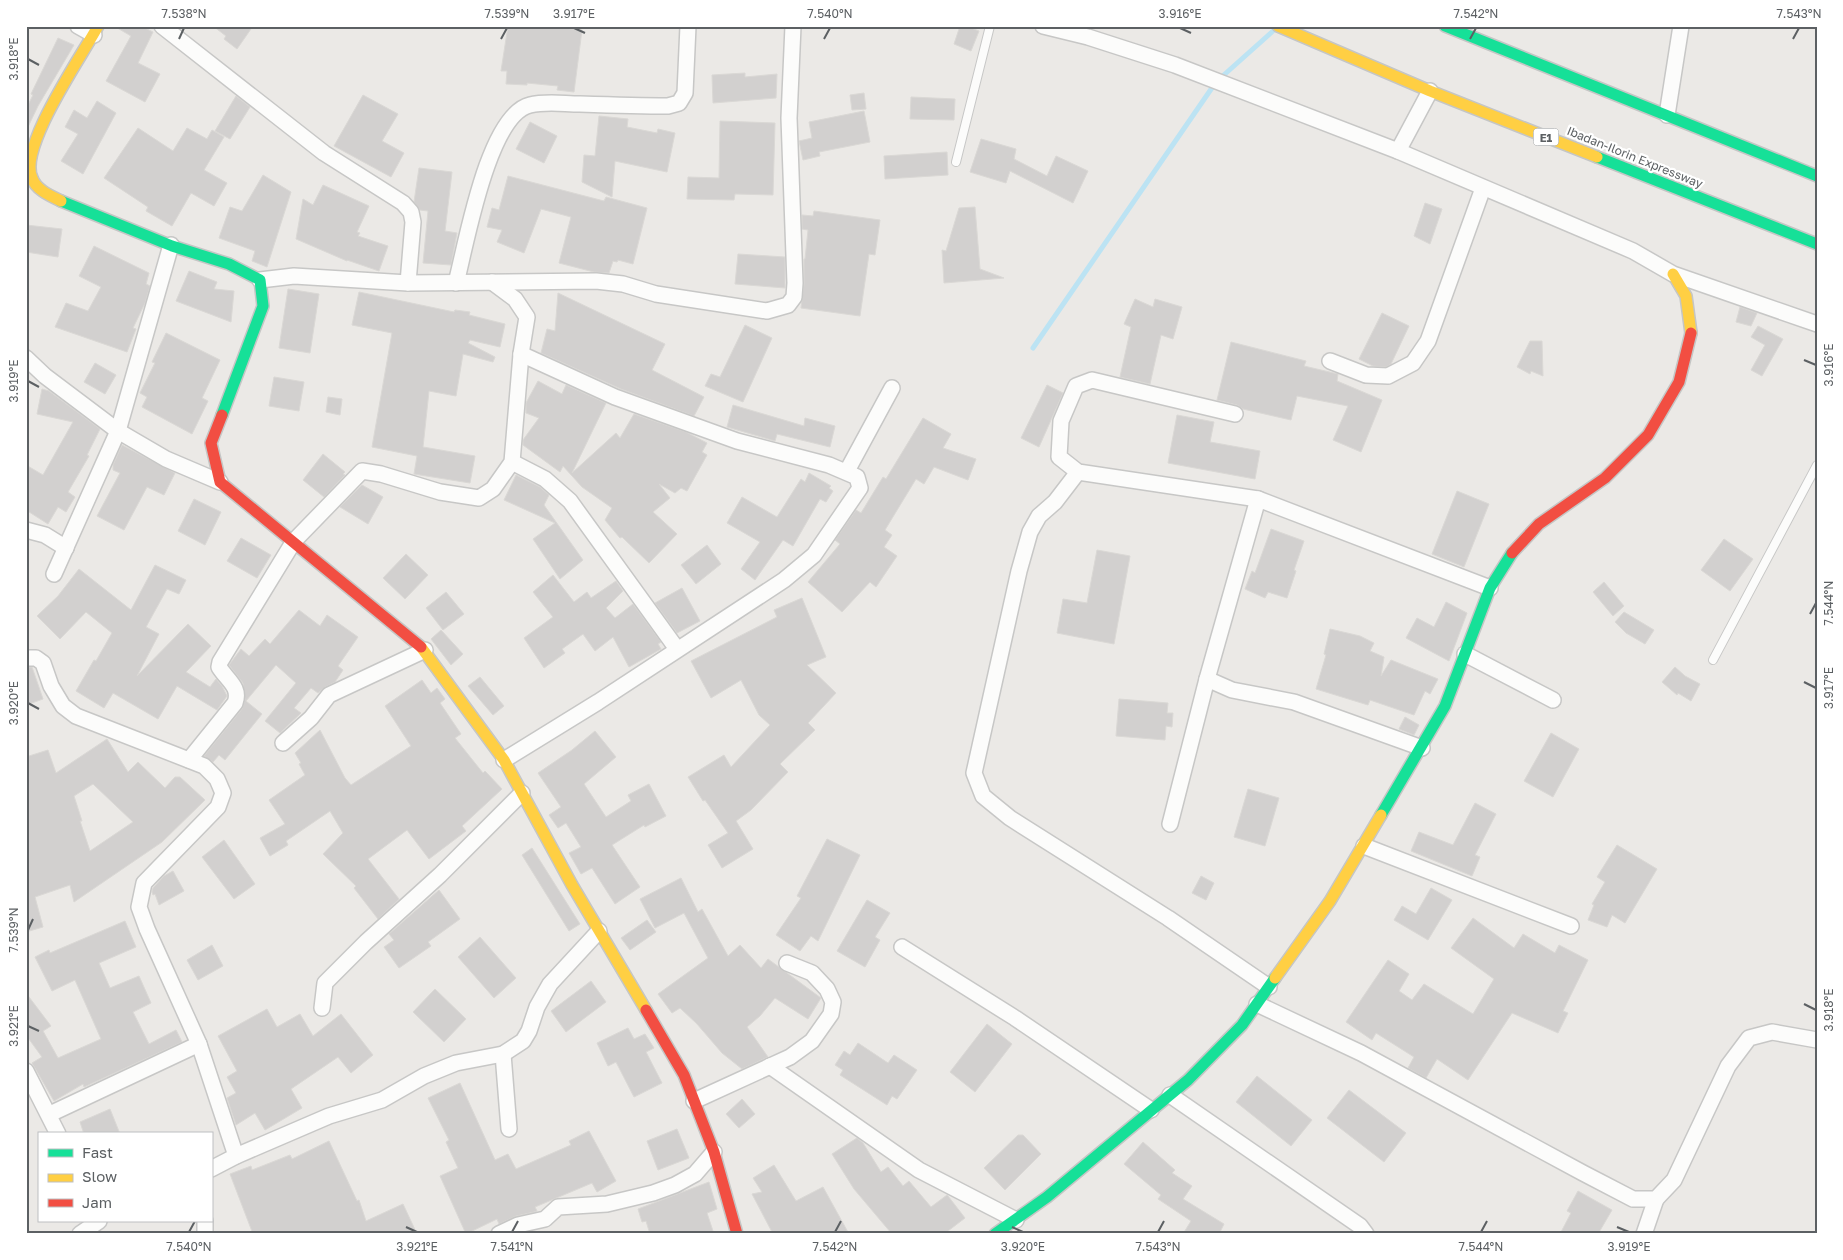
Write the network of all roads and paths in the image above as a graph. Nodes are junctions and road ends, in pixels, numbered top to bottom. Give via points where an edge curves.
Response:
1 (78, 26) edge
2 (162, 26) edge
3 (688, 26) edge
4 (793, 26) edge
5 (990, 26) edge
6 (1043, 26) edge
7 (1278, 26) edge
8 (1445, 26) edge
9 (1681, 26) edge
10 (96, 31) edge
11 (1430, 91) junction
12 (1667, 115) junction
13 (1398, 151) junction
14 (956, 162) dead end
15 (1817, 176) edge
16 (28, 177) edge
17 (1483, 188) junction
18 (1817, 244) edge
19 (171, 245) junction
20 (1673, 274) junction
21 (260, 280) junction
22 (492, 282) junction
23 (408, 283) junction
24 (456, 283) junction
25 (1817, 324) edge
26 (521, 354) junction
27 (26, 358) edge
28 (1330, 361) dead end
29 (892, 388) dead end
30 (1235, 414) dead end
31 (118, 431) junction
32 (512, 462) junction
33 (1817, 465) edge
34 (847, 471) junction
35 (1078, 472) junction
36 (220, 482) junction
37 (1258, 499) junction
38 (26, 530) edge
39 (294, 541) junction
40 (66, 548) junction
41 (54, 574) dead end
42 (1490, 588) junction
43 (677, 649) junction
44 (426, 650) junction
45 (1465, 654) junction
46 (26, 658) edge
47 (1713, 660) dead end
48 (1207, 679) junction
49 (1553, 700) dead end
50 (283, 743) dead end
51 (1422, 748) junction
52 (189, 760) junction
53 (504, 760) junction
54 (522, 793) junction
55 (1170, 824) dead end
56 (1364, 846) junction
57 (1571, 926) dead end
58 (599, 931) junction
59 (902, 946) dead end
60 (787, 963) dead end
61 (1269, 987) junction
62 (1257, 1004) junction
63 (322, 1008) dead end
64 (1817, 1040) edge
65 (199, 1044) junction
66 (503, 1054) junction
67 (770, 1066) junction
68 (26, 1071) edge
69 (1170, 1094) junction
70 (32, 1095) edge
71 (694, 1101) junction
72 (1151, 1110) junction
73 (50, 1114) junction
74 (509, 1130) dead end
75 (57, 1132) edge
76 (714, 1152) junction
77 (236, 1156) junction
78 (212, 1168) edge
79 (1656, 1199) junction
80 (1016, 1220) junction
81 (97, 1222) edge
82 (80, 1234) edge
83 (499, 1234) edge
84 (737, 1234) edge
85 (995, 1234) edge
86 (1366, 1234) edge
87 (1644, 1234) edge

1 - 10 street
2 - 23 street via 324,153 412,212
3 - 24 street via 686,92 679,103 668,106 538,104 521,109 513,116 486,163
4 - 22 street via 789,118 794,297 788,305 767,311 596,281
5 - 14 lane
6 - 13 street via 1088,36 1175,65
7 - 11 main road, Ibadan-Ilorin Expressway / E1
8 - 12 main road
9 - 12 street
10 - 16 main road via 52,104
11 - 13 street
11 - 18 main road, Ibadan-Ilorin Expressway / E1
12 - 15 main road
13 - 17 street
16 - 19 main road via 38,187 69,205
17 - 20 street via 1633,251
17 - 28 street via 1428,340 1413,363 1388,376 1366,375
19 - 21 main road via 251,273
19 - 31 street
20 - 25 street
20 - 42 main road via 1686,296 1691,334 1679,382 1648,435 1605,478 1538,524 1512,554
21 - 23 street via 294,276
21 - 36 main road via 263,306 211,443
22 - 24 street
22 - 26 street via 515,299 527,317
23 - 24 street
26 - 32 street
26 - 34 street via 615,397 737,441
27 - 31 street
29 - 34 street
30 - 35 street via 1092,380 1076,386 1061,420 1058,457
31 - 36 street via 166,460
31 - 40 street
32 - 39 street via 493,489 479,498 440,492 362,471
32 - 43 street via 545,479 570,501
33 - 47 lane
34 - 43 street via 857,477 860,488 814,555 784,580
35 - 37 street
35 - 61 street via 1055,502 1039,516 1030,532 974,773 983,796 1010,818 1168,918
36 - 39 main road
37 - 42 street
37 - 48 street
38 - 40 street via 45,535
39 - 44 main road
39 - 52 street via 220,662 220,670 236,690 234,703
40 - 41 street
42 - 45 main road
43 - 53 street
44 - 50 street via 329,695
44 - 53 main road
45 - 49 street
45 - 51 main road via 1445,706
46 - 52 street via 36,658 43,663 62,706 76,716
48 - 51 street via 1232,690 1294,702
48 - 55 street
51 - 56 main road
52 - 65 street via 204,766 217,779 223,793 218,807 144,883 139,907
53 - 54 main road
54 - 58 main road
54 - 63 street via 325,982
56 - 57 street
56 - 61 main road
58 - 66 street via 550,984 523,1042
58 - 71 main road via 684,1076
59 - 72 street
60 - 67 street via 812,974 827,989 833,1002 831,1014 812,1042
61 - 62 main road
62 - 69 main road via 1242,1025
62 - 79 street via 1362,1053 1634,1199
64 - 79 street via 1772,1032 1749,1038 1728,1066 1674,1180
65 - 73 street
65 - 77 street
66 - 74 street
66 - 77 street via 456,1063 424,1076 382,1100 329,1116
67 - 71 street
67 - 80 street via 919,1170
68 - 70 street
69 - 72 main road
69 - 86 street via 1360,1226
70 - 73 street
71 - 76 main road
72 - 80 main road
73 - 75 street
76 - 83 street via 695,1174 661,1191 607,1204 558,1207 545,1219 518,1225
76 - 84 main road
77 - 78 street
79 - 87 street
80 - 85 main road
81 - 82 street

